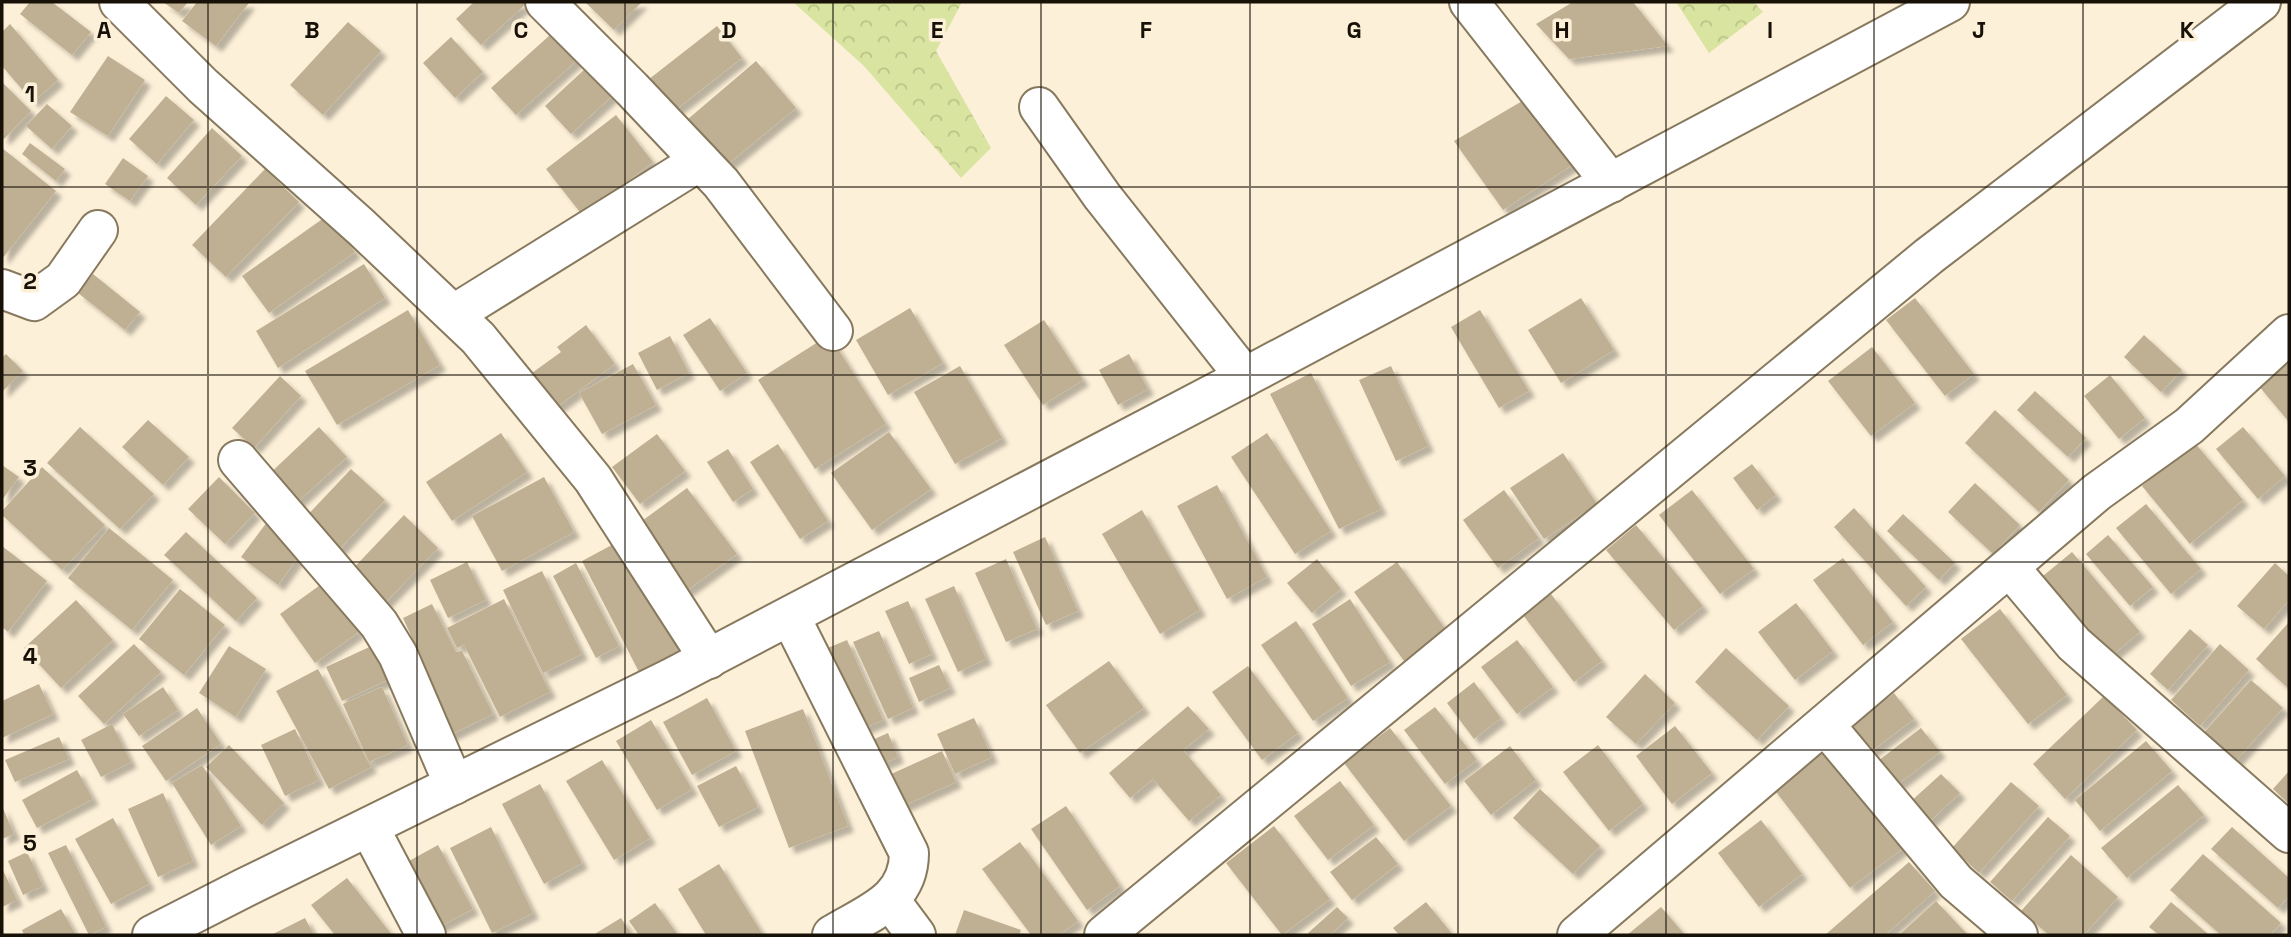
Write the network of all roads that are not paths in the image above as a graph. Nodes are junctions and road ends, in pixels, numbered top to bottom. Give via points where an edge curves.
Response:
1 (118, 2) edge
2 (545, 2) edge
3 (1469, 2) edge
4 (1950, 2) edge
5 (2261, 2) edge
6 (1039, 107) dead end
7 (700, 161) junction
8 (1611, 183) junction
9 (98, 230) dead end
10 (2, 289) edge
11 (454, 314) junction
12 (833, 331) dead end
13 (2289, 334) edge
14 (1245, 377) junction
15 (238, 460) dead end
16 (2010, 568) junction
17 (790, 616) junction
18 (709, 659) junction
19 (1825, 725) junction
20 (454, 785) junction
21 (369, 827) junction
22 (2289, 834) edge
23 (891, 900) junction
24 (152, 935) edge
25 (426, 935) edge
26 (832, 935) edge
27 (916, 935) edge
28 (1104, 935) edge
29 (1577, 935) edge
30 (2018, 935) edge

1 - 11 street via 203,86
2 - 7 street
3 - 8 street
4 - 8 street
5 - 28 street via 1929,256
6 - 14 street via 1102,196
7 - 11 street
7 - 12 street
8 - 14 street
9 - 10 street via 63,280 34,301
11 - 18 street via 593,479
13 - 16 street via 2189,426 2097,492
14 - 17 street
15 - 20 street via 379,624 398,655
16 - 19 street
16 - 22 street via 2074,644
17 - 18 street
17 - 23 street via 909,853 904,883
18 - 20 street
19 - 29 street
19 - 30 street via 1956,882
20 - 21 street
21 - 24 street
21 - 25 street
23 - 26 street
23 - 27 street

